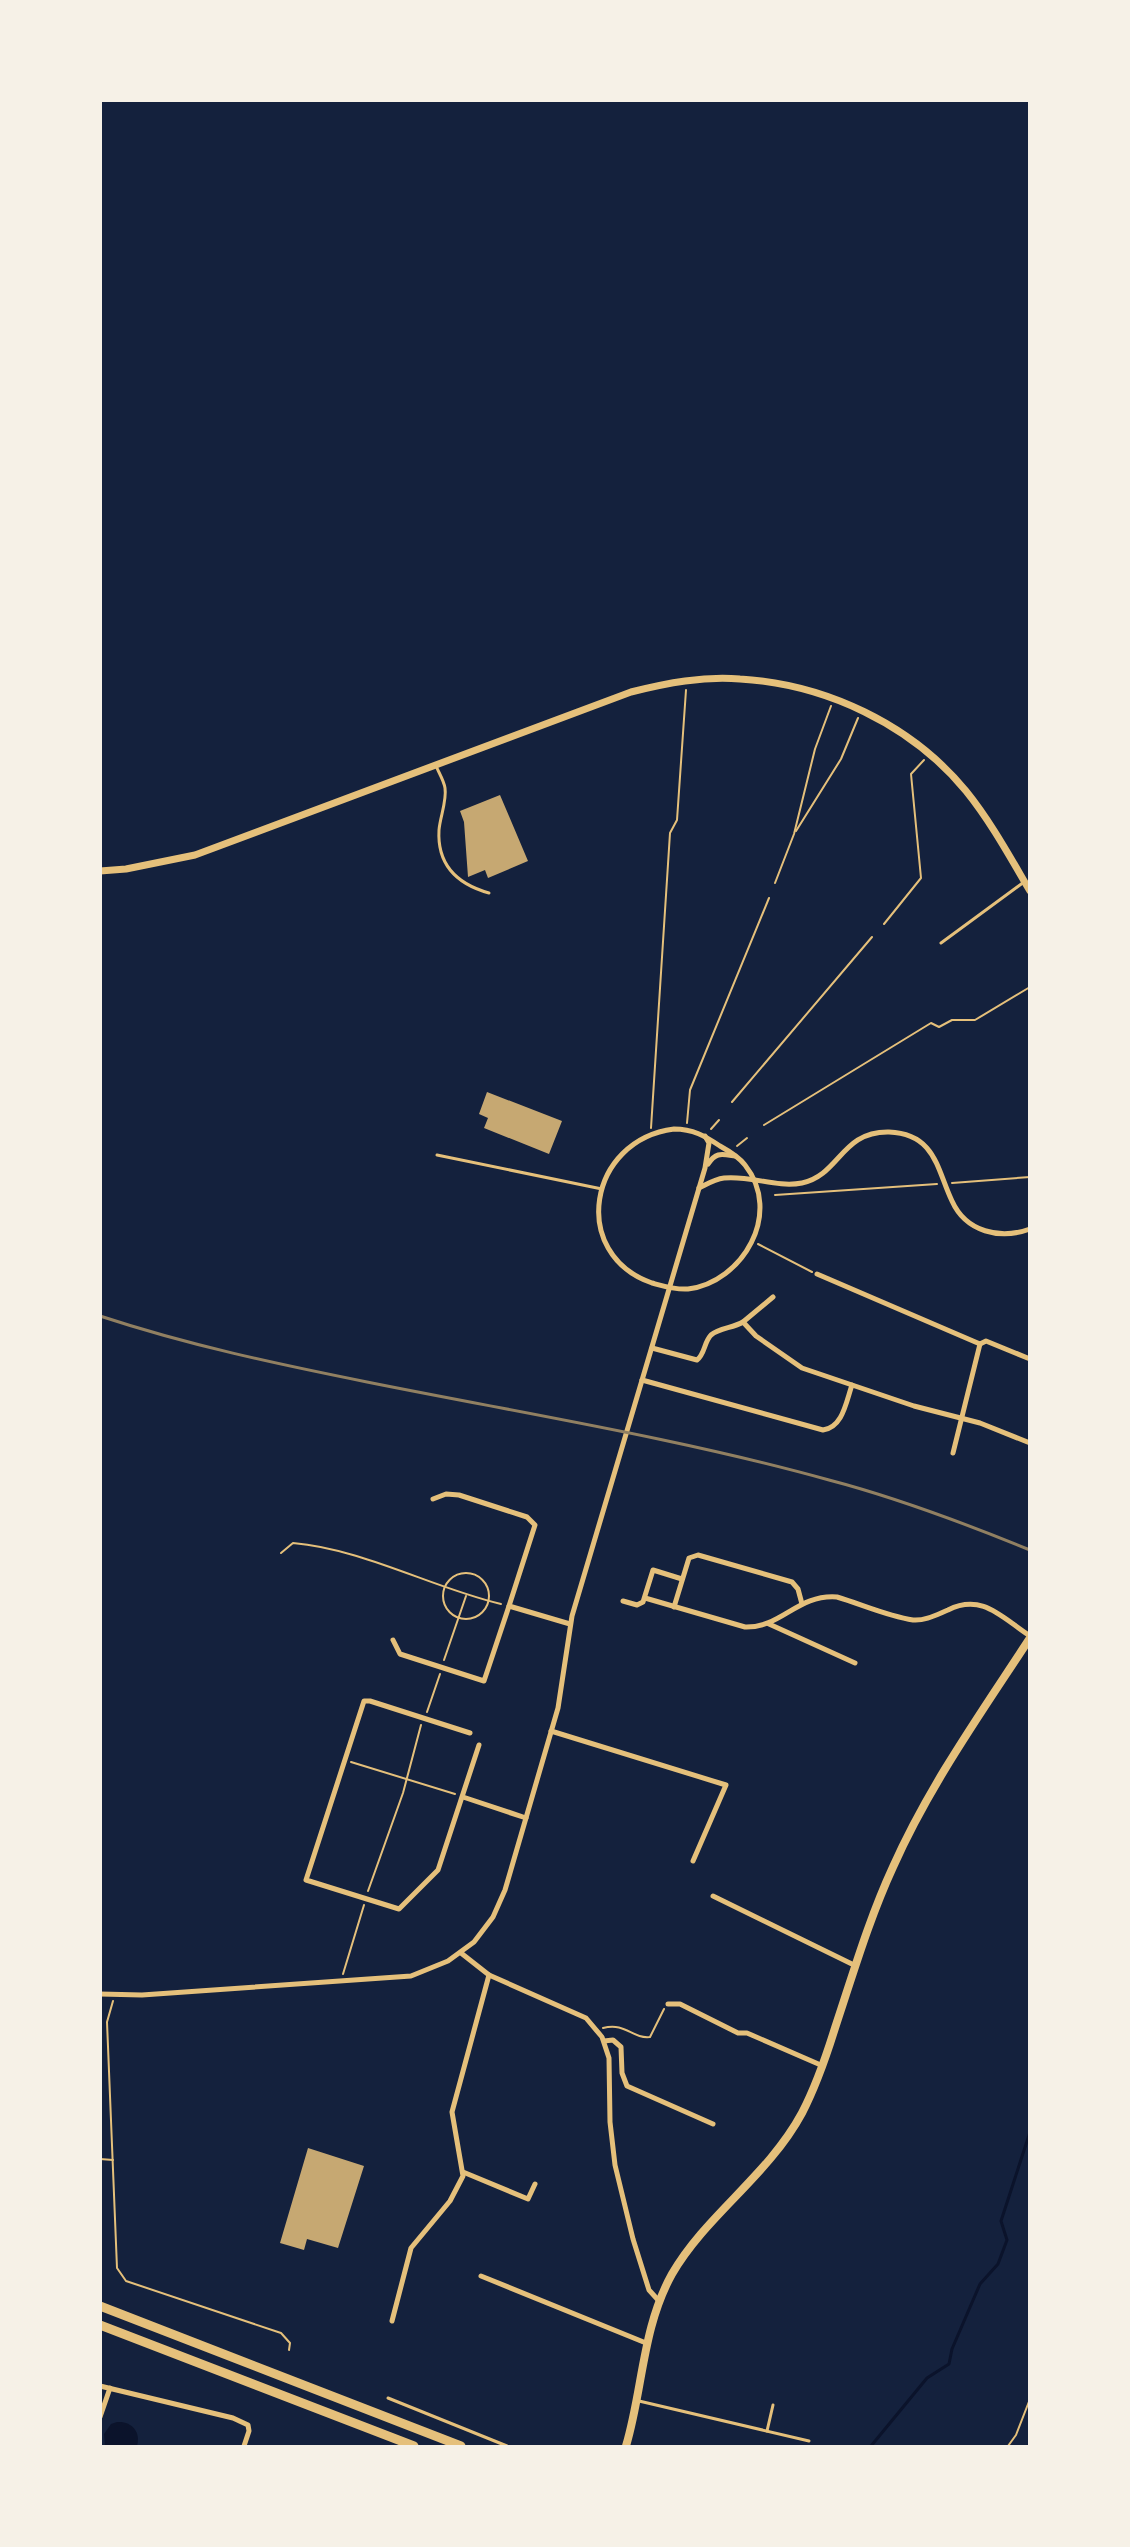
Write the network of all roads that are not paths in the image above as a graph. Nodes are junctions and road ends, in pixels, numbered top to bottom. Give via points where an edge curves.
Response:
1 (436, 765) junction
2 (102, 871) edge
3 (1024, 882) junction
4 (1029, 891) edge
5 (489, 893) dead end
6 (941, 943) dead end
7 (707, 1134) junction
8 (437, 1155) dead end
9 (736, 1156) junction
10 (705, 1168) junction
11 (753, 1179) junction
12 (699, 1188) junction
13 (602, 1189) junction
14 (1029, 1229) edge
15 (817, 1274) road end
16 (670, 1287) junction
17 (773, 1297) dead end
18 (743, 1322) junction
19 (980, 1344) junction
20 (652, 1348) junction
21 (1029, 1359) edge
22 (642, 1380) junction
23 (852, 1385) junction
24 (962, 1419) junction
25 (1029, 1443) edge
26 (953, 1453) dead end
27 (433, 1499) dead end
28 (682, 1579) junction
29 (645, 1598) junction
30 (622, 1601) dead end
31 (802, 1604) junction
32 (509, 1606) junction
33 (674, 1607) junction
34 (570, 1624) junction
35 (769, 1624) junction
36 (1029, 1637) edge
37 (393, 1640) dead end
38 (855, 1663) dead end
39 (551, 1731) junction
40 (470, 1733) dead end
41 (479, 1745) dead end
42 (463, 1797) junction
43 (526, 1818) junction
44 (693, 1862) dead end
45 (713, 1896) dead end
46 (461, 1953) junction
47 (856, 1966) junction
48 (489, 1975) junction
49 (100, 1994) edge
50 (668, 2004) road end
51 (604, 2041) junction
52 (823, 2066) junction
53 (713, 2124) dead end
54 (463, 2172) junction
55 (535, 2184) dead end
56 (481, 2276) dead end
57 (659, 2301) junction
58 (100, 2306) edge
59 (392, 2321) dead end
60 (100, 2325) edge
61 (646, 2343) junction
62 (100, 2386) edge
63 (110, 2388) junction
64 (388, 2398) dead end
65 (635, 2400) junction
66 (773, 2405) dead end
67 (100, 2417) edge
68 (767, 2431) junction
69 (809, 2441) dead end
70 (243, 2446) edge
71 (414, 2446) edge
72 (461, 2446) edge
73 (507, 2446) edge
74 (626, 2446) edge

1 - 2 street via 195,855
1 - 3 street via 632,693 686,681 738,678 798,687 862,710 929,754 966,791
1 - 5 lane via 445,788 440,853 453,875
3 - 4 street
3 - 6 lane
7 - 9 street
7 - 10 street
7 - 13 street via 687,1129 651,1134 621,1154
8 - 13 lane
9 - 10 street via 718,1154
9 - 11 street
10 - 12 street
11 - 12 street via 723,1178
11 - 14 street via 784,1184 813,1180 858,1139 887,1132 909,1137 924,1146 936,1160 956,1210 967,1221 979,1229 1005,1235
11 - 16 street via 759,1212 752,1242 737,1265 714,1281 688,1288
12 - 16 street
13 - 16 street via 600,1221 615,1257 639,1278
15 - 19 street
16 - 20 street
17 - 18 street
18 - 20 street via 714,1333 697,1360
18 - 23 street via 794,1364
19 - 21 street via 986,1341
19 - 24 street
20 - 22 street
22 - 23 street via 823,1430 837,1424
22 - 34 street
23 - 24 street
24 - 25 street
24 - 26 street
27 - 32 street via 459,1495 527,1516 535,1525
28 - 29 street via 653,1570
28 - 31 street via 689,1558 698,1555 792,1582
28 - 33 street
29 - 30 street via 638,1605
29 - 33 street
31 - 35 street
31 - 36 street via 814,1598 837,1597 913,1620 972,1602
32 - 34 street
32 - 37 street via 484,1681 400,1654
33 - 35 street via 745,1627
34 - 39 street via 561,1696
35 - 38 street
36 - 47 main road via 910,1830
39 - 43 street
39 - 44 street via 726,1785
40 - 42 street via 364,1701 306,1880 399,1909 438,1870
41 - 42 street
42 - 43 street
43 - 46 street via 498,1908 481,1934
45 - 47 street
46 - 48 street
46 - 49 street via 438,1967 411,1976
47 - 52 main road
48 - 51 street via 579,2014 598,2030
48 - 54 street via 452,2112
50 - 52 street via 680,2004 724,2027
51 - 53 street via 613,2040 621,2047 627,2086
51 - 57 street via 609,2058 615,2165 649,2290
52 - 57 main road via 805,2108 784,2142 687,2252
54 - 55 street via 528,2199
54 - 59 street via 455,2194 411,2248
56 - 61 street
57 - 61 main road
58 - 72 highway
60 - 71 highway
61 - 65 main road
62 - 63 street
63 - 67 street
63 - 70 street via 233,2418 248,2426
64 - 73 lane
65 - 68 lane
65 - 74 main road
66 - 68 lane
68 - 69 lane

